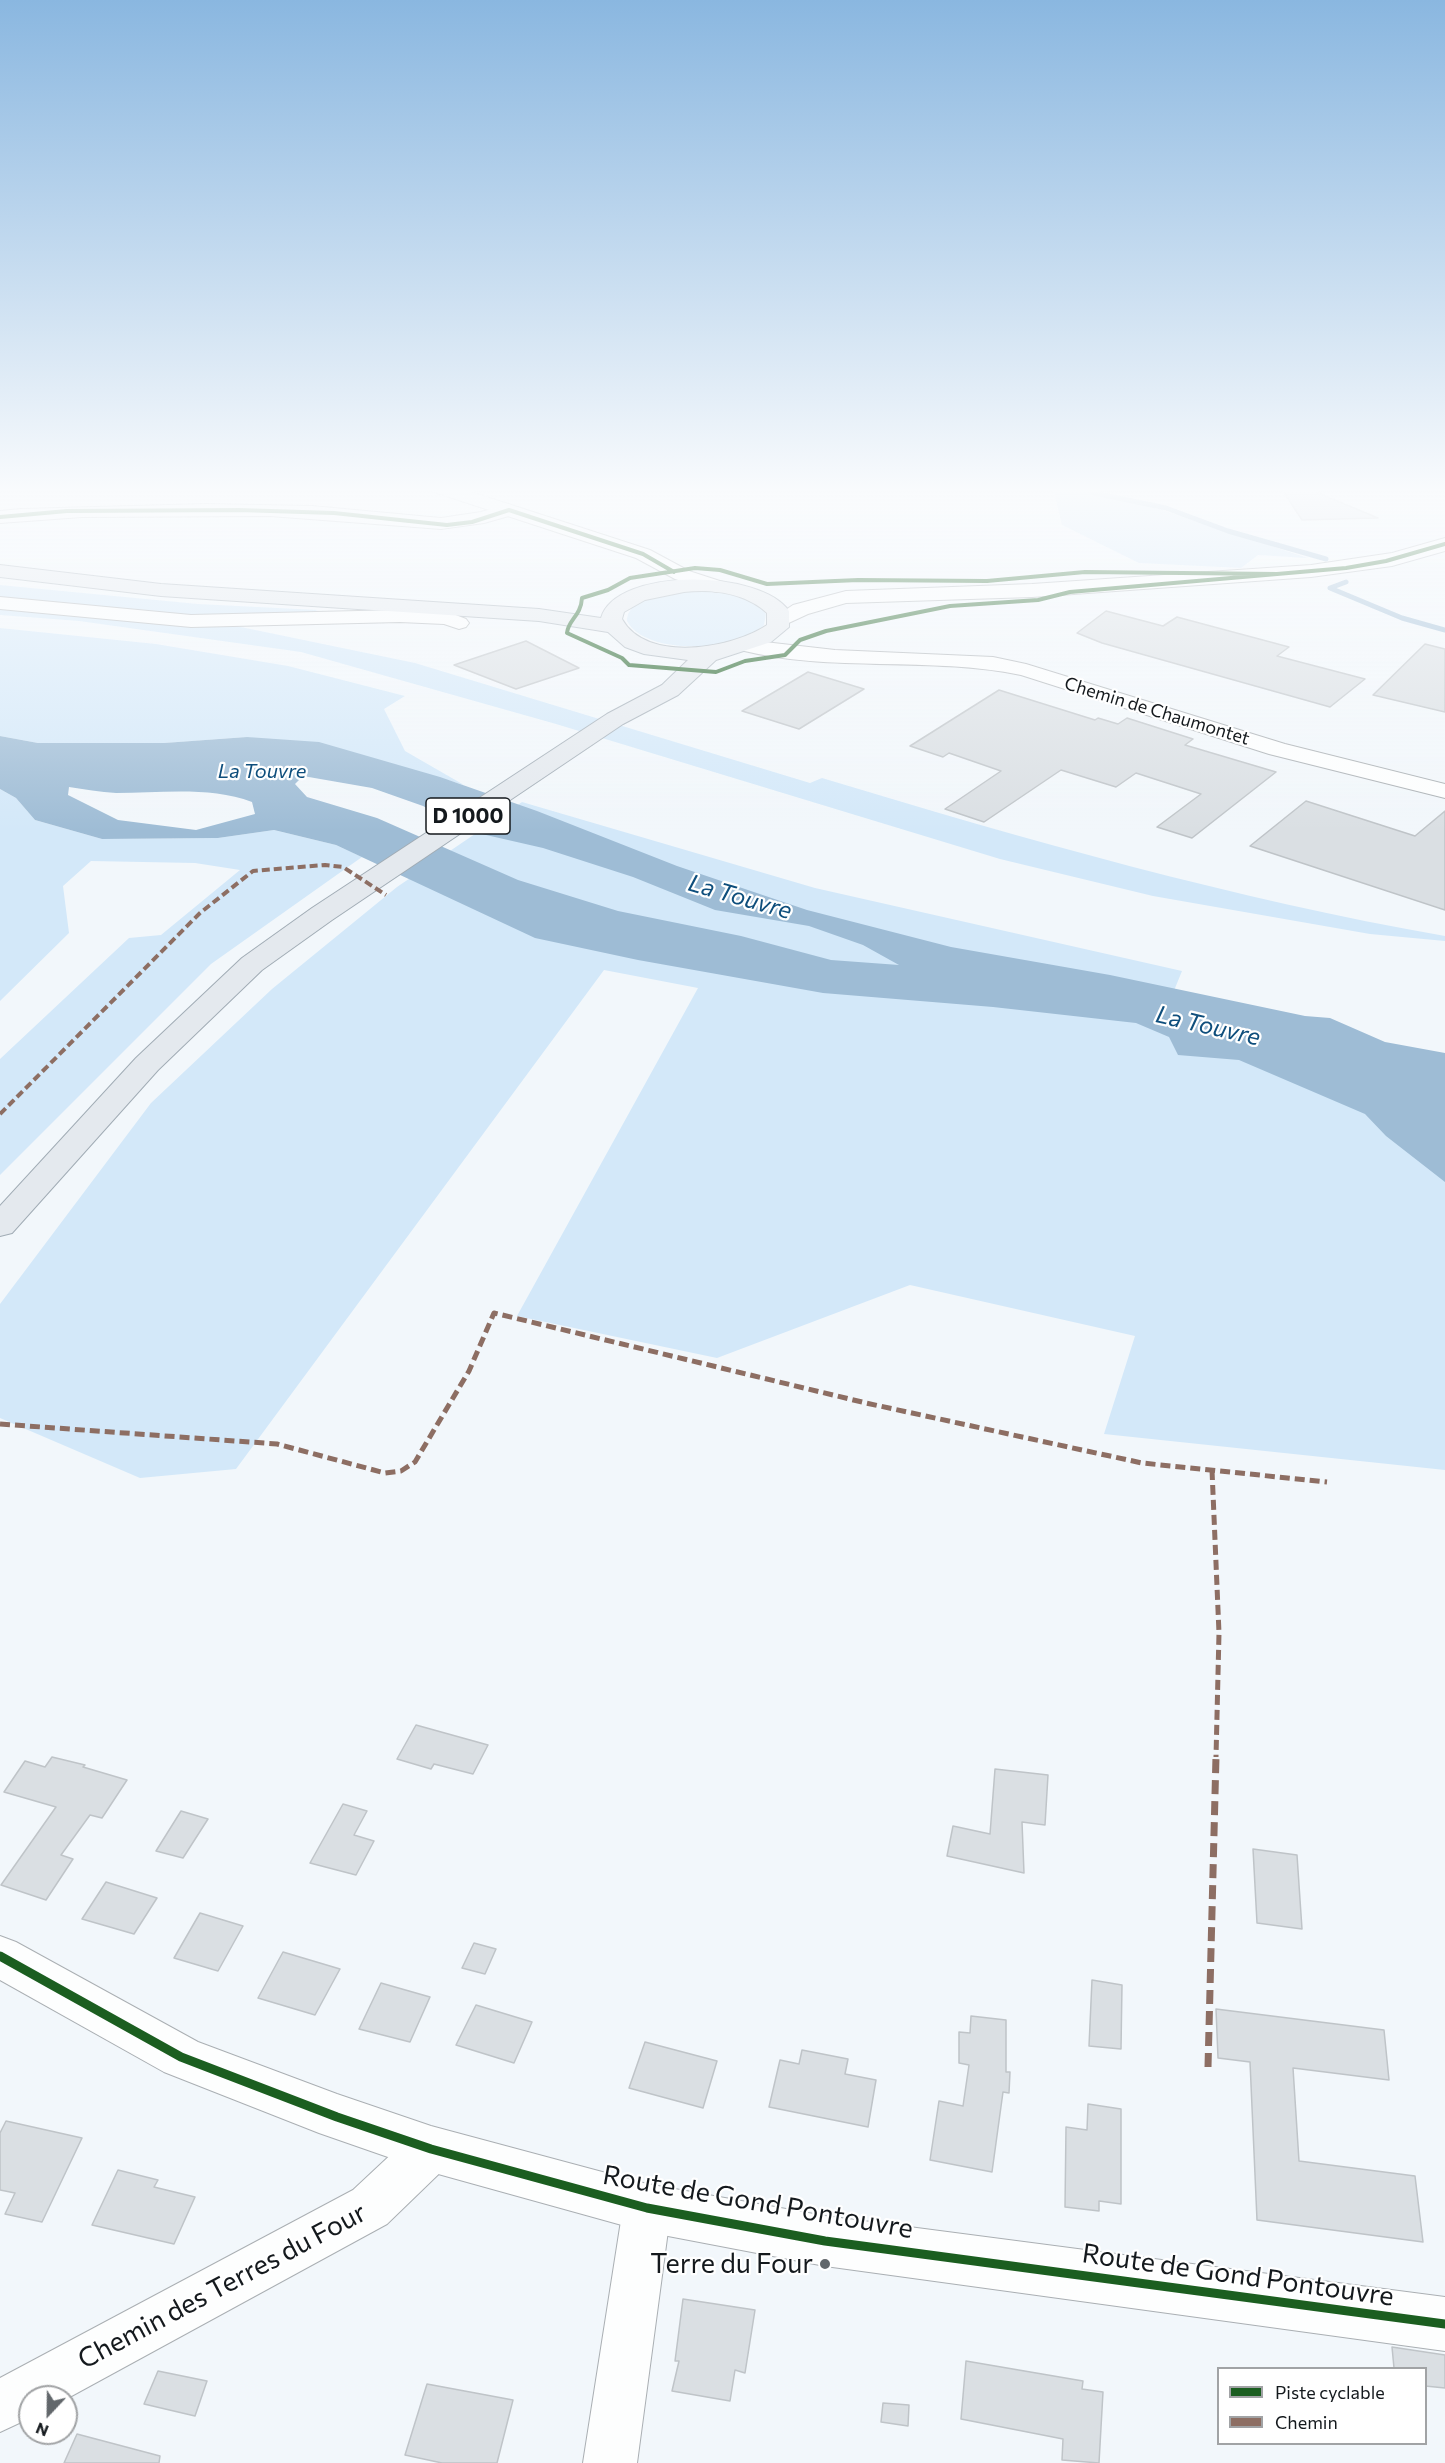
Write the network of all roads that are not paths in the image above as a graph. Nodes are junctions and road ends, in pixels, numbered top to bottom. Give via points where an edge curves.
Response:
1 (0, 603) edge
2 (357, 603) edge
3 (627, 603) edge
4 (770, 603) edge
5 (824, 603) edge
6 (459, 623) dead end
7 (779, 624) junction
8 (615, 627) junction
9 (646, 646) junction
10 (747, 646) junction
11 (715, 652) junction
12 (866, 657) junction
13 (615, 719) junction
14 (1445, 791) edge
15 (78, 1142) junction
16 (0, 1226) edge
17 (0, 1245) edge
18 (0, 1956) edge
19 (431, 2149) junction
20 (647, 2208) junction
21 (1445, 2324) edge
22 (0, 2406) edge
23 (610, 2463) edge

1 - 6 street via 192,621 400,616 448,618
2 - 8 main road via 539,615
3 - 8 main road via 615,611
4 - 7 main road via 778,611
5 - 7 main road
7 - 10 main road via 766,637
7 - 12 street, Chemin de Chaumontet via 800,640
8 - 9 main road
9 - 11 main road via 679,652
9 - 13 main road, D 1000 via 655,667 648,688
10 - 11 main road
10 - 12 street, Chemin de Chaumontet
11 - 13 main road, D 1000 via 695,663 662,696
12 - 14 street, Chemin de Chaumontet via 993,663 1026,670 1277,749
13 - 15 main road, D 1000 via 252,964 147,1064
15 - 16 main road, D 1000
15 - 17 main road, D 1000
18 - 19 main road, Route de Gond Pontouvre via 181,2057
19 - 20 main road, Route de Gond Pontouvre
19 - 22 street, Chemin des Terres du Four via 370,2207
20 - 21 main road, Route de Gond Pontouvre via 825,2241
20 - 23 street

